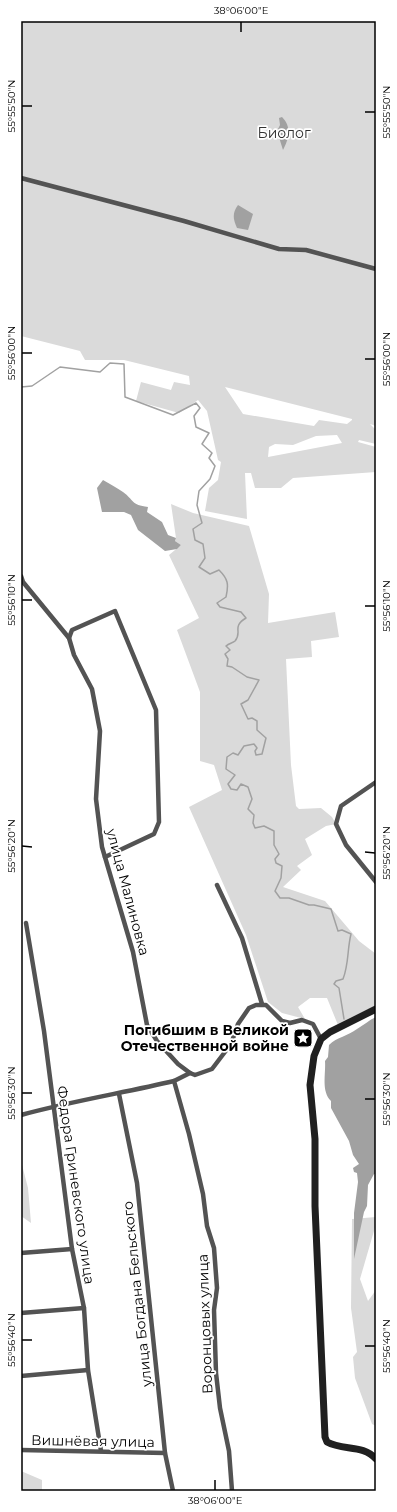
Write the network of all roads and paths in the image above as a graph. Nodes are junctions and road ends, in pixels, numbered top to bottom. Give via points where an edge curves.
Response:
1 (21, 178) edge
2 (376, 269) edge
3 (21, 576) edge
4 (69, 638) junction
5 (376, 782) edge
6 (105, 857) junction
7 (376, 882) edge
8 (217, 885) dead end
9 (26, 923) dead end
10 (262, 1004) junction
11 (376, 1009) edge
12 (321, 1039) junction
13 (190, 1074) junction
14 (174, 1081) junction
15 (119, 1094) junction
16 (54, 1106) junction
17 (21, 1115) edge
18 (72, 1249) junction
19 (21, 1253) edge
20 (84, 1308) junction
21 (21, 1313) edge
22 (88, 1370) junction
23 (21, 1376) edge
24 (21, 1450) edge
25 (101, 1451) junction
26 (166, 1453) junction
27 (376, 1459) edge
28 (173, 1491) edge
29 (232, 1491) edge

1 - 2 street via 279,249 306,250
3 - 4 street via 23,582
4 - 6 street, улица Малиновка via 74,655 92,689 100,731 96,799
4 - 6 street via 72,630 115,611 156,710 159,822 154,834
5 - 7 street via 341,806 336,824 346,845
6 - 13 street, улица Малиновка via 133,952 147,1025 157,1041
8 - 10 street via 242,938
9 - 16 street, Федора Гриневского улица
10 - 12 street via 282,1021 290,1023 302,1020 313,1024
10 - 13 street via 248,1008 238,1024 231,1044 212,1069
11 - 12 street
12 - 27 street via 314,1056 310,1085 315,1138 315,1206 325,1437 327,1442 334,1446 360,1449 372,1454
13 - 14 street
14 - 15 street
14 - 29 street, Воронцовых улица via 189,1134 203,1194 207,1226 214,1248 217,1288 214,1310 216,1373 229,1451
15 - 16 street
15 - 26 street, улица Богдана Бельского via 137,1183
16 - 17 street
16 - 18 street, Федора Гриневского улица
18 - 19 street
18 - 20 street, Федора Гриневского улица
20 - 21 street
20 - 22 street, Федора Гриневского улица
22 - 23 street
22 - 25 street, Федора Гриневского улица
24 - 25 street, Вишнёвая улица
25 - 26 street, Вишнёвая улица
26 - 28 street, улица Богдана Бельского

